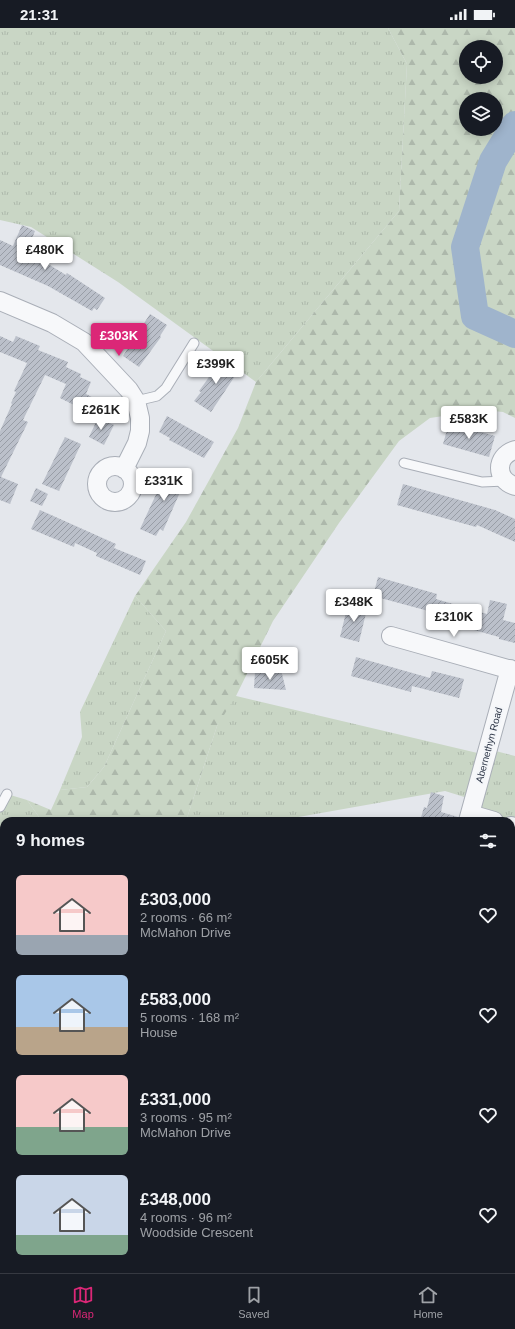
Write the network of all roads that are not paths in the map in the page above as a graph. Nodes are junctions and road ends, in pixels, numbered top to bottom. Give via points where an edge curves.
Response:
1 (0, 301) edge
2 (194, 343) dead end
3 (136, 401) junction
4 (515, 450) edge
5 (404, 462) dead end
6 (124, 469) dead end
7 (510, 484) edge
8 (391, 636) dead end
9 (512, 670) edge
10 (7, 794) dead end
11 (0, 807) edge
12 (469, 817) edge

1 - 3 street via 52,323 84,342 129,390
2 - 3 lane via 166,388 157,396
3 - 6 street via 140,418 138,443
4 - 7 street via 504,456 501,462 501,475
5 - 7 lane via 482,482
8 - 9 street
9 - 12 street, Abernethyn Road
10 - 11 lane

